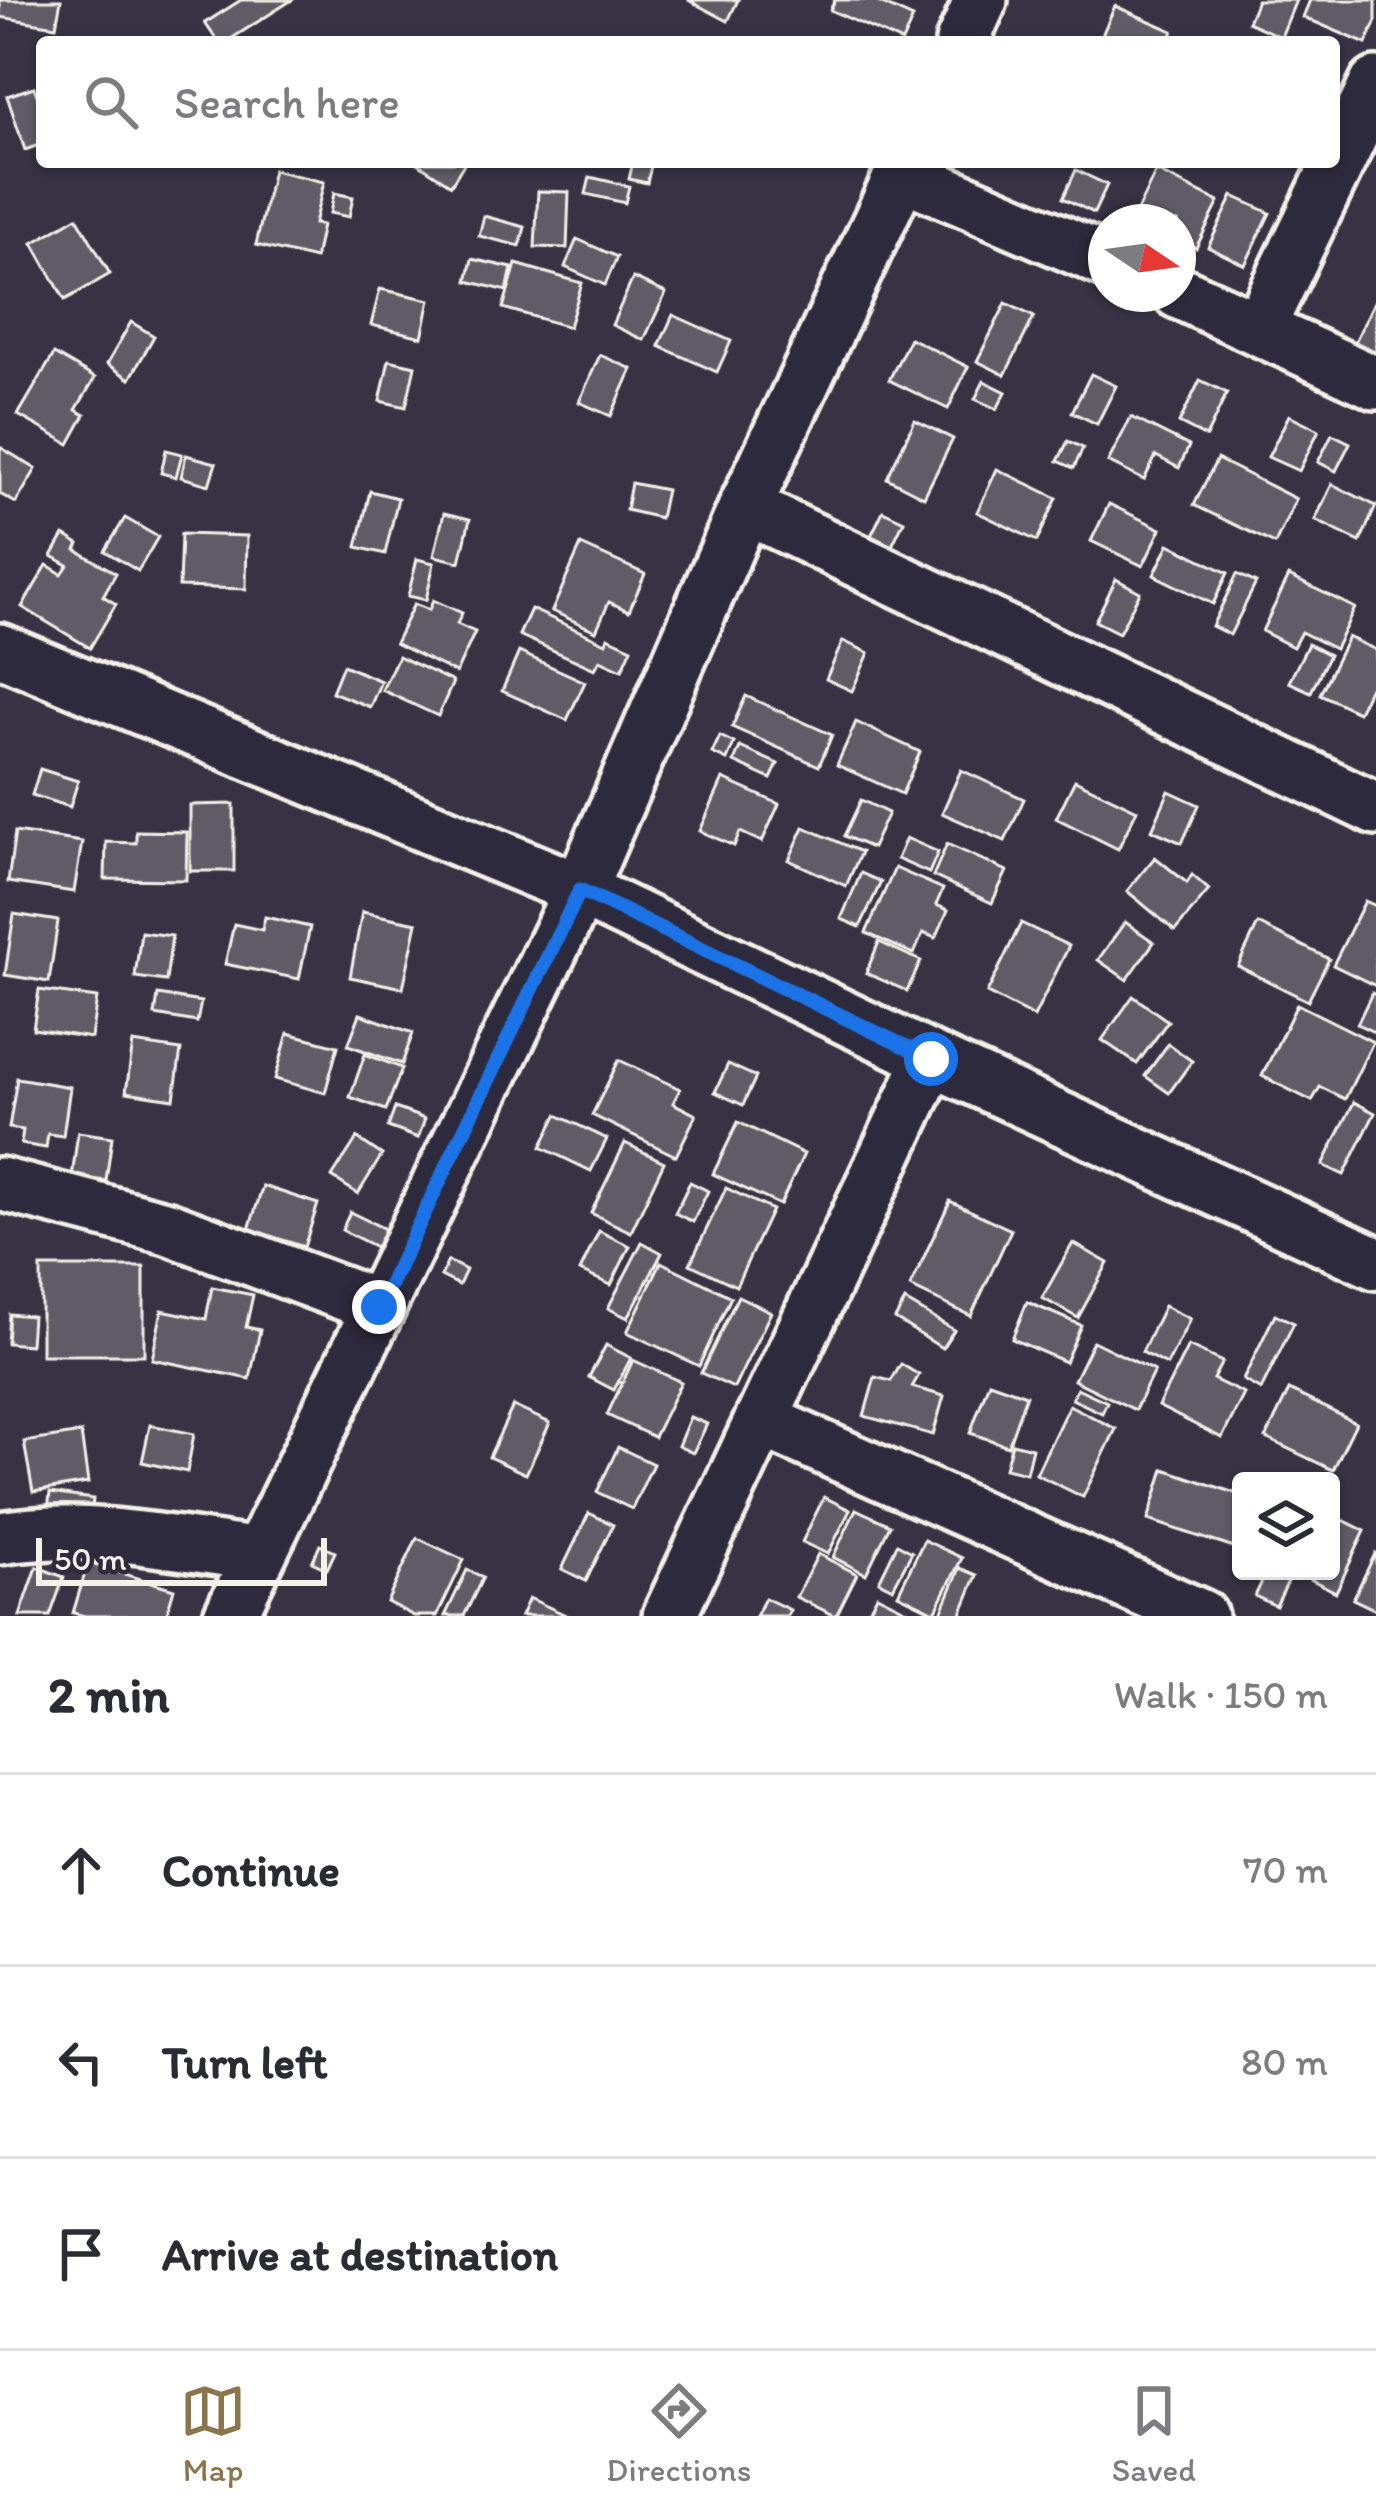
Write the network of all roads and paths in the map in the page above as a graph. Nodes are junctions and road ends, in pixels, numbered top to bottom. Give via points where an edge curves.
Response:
1 (982, 0) edge
2 (965, 36) edge
3 (1376, 84) edge
4 (1340, 159) edge
5 (904, 168) edge
6 (1336, 168) edge
7 (1088, 253) edge
8 (1196, 300) edge
9 (1259, 327) junction
10 (1376, 383) edge
11 (745, 507) junction
12 (0, 650) edge
13 (1376, 809) edge
14 (580, 890) junction
15 (931, 1059) junction
16 (0, 1184) edge
17 (1376, 1263) edge
18 (379, 1307) junction
19 (761, 1420) junction
20 (0, 1538) edge
21 (259, 1555) junction
22 (230, 1616) edge
23 (669, 1616) edge
24 (1201, 1616) edge

1 - 2 street
3 - 4 street
5 - 7 street
5 - 11 street
6 - 9 street
8 - 9 street
9 - 10 street
11 - 13 street
11 - 14 street
12 - 14 street
14 - 15 street
14 - 18 street
15 - 17 street
15 - 19 street
16 - 18 street via 168,1228
18 - 21 street
19 - 23 street
19 - 24 street
20 - 21 street via 112,1534
21 - 22 street

